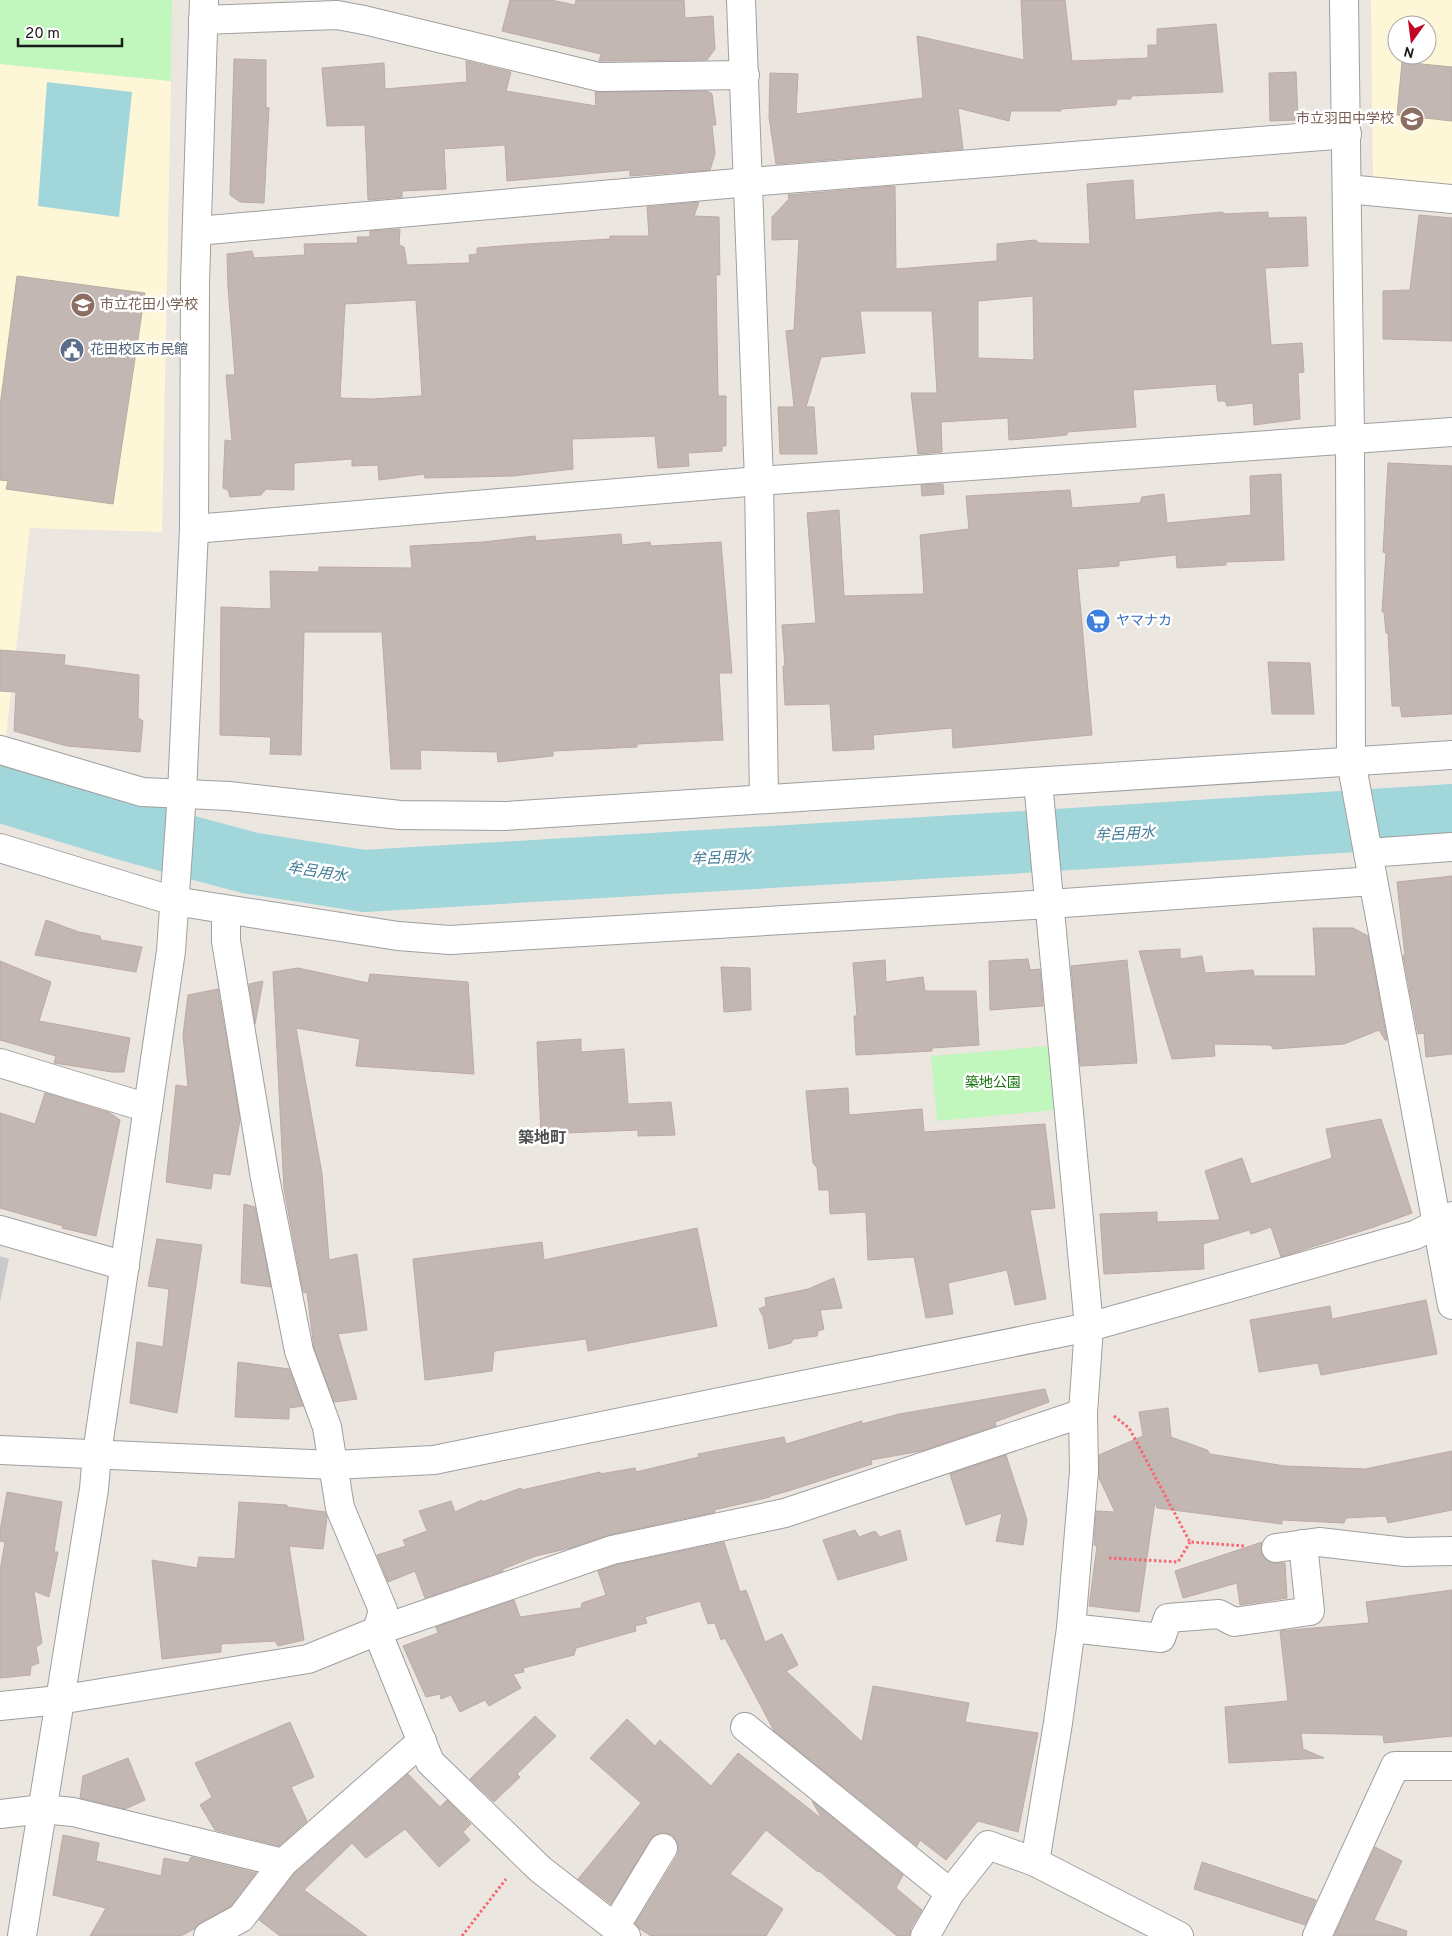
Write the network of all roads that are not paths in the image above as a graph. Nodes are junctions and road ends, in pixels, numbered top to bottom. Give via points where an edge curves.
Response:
1 (741, 0) edge
2 (1344, 0) edge
3 (203, 10) edge
4 (745, 75) junction
5 (1347, 134) junction
6 (749, 182) junction
7 (1347, 189) junction
8 (1452, 199) edge
9 (197, 231) junction
10 (1452, 432) edge
11 (1350, 438) junction
12 (759, 481) junction
13 (194, 529) junction
14 (0, 750) edge
15 (1452, 755) edge
16 (1351, 761) junction
17 (1038, 782) junction
18 (182, 793) junction
19 (764, 799) junction
20 (1367, 846) junction
21 (1452, 847) edge
22 (0, 848) edge
23 (1373, 881) junction
24 (174, 901) junction
25 (1050, 904) junction
26 (226, 910) junction
27 (0, 1063) edge
28 (148, 1108) junction
29 (1445, 1219) edge
30 (0, 1230) edge
31 (125, 1266) junction
32 (1452, 1305) edge
33 (1089, 1328) junction
34 (1083, 1413) junction
35 (0, 1450) edge
36 (97, 1453) junction
37 (332, 1465) junction
38 (1303, 1544) junction
39 (1276, 1548) road end
40 (1452, 1551) edge
41 (1071, 1628) junction
42 (377, 1632) junction
43 (60, 1700) junction
44 (0, 1706) edge
45 (745, 1727) dead end
46 (422, 1742) junction
47 (1452, 1766) edge
48 (42, 1808) junction
49 (0, 1814) edge
50 (663, 1848) dead end
51 (1035, 1862) junction
52 (283, 1863) junction
53 (950, 1893) junction
54 (621, 1932) edge
55 (22, 1936) edge
56 (208, 1936) edge
57 (924, 1936) edge
58 (1179, 1936) edge
59 (1317, 1936) edge

1 - 4 street
2 - 5 street
3 - 4 street via 337,15 599,77
3 - 9 street
4 - 6 street
5 - 6 street
5 - 7 street
6 - 9 street
6 - 12 street
7 - 8 street
7 - 11 street
9 - 13 street
10 - 11 street
11 - 12 street
11 - 16 street
12 - 13 street
12 - 19 street
13 - 18 street
14 - 18 street via 142,792
15 - 16 street
16 - 17 street
16 - 20 street
17 - 19 street
17 - 25 street
18 - 19 street via 410,815 505,816
18 - 24 street
20 - 21 street
20 - 23 street
22 - 24 street
23 - 25 street
23 - 29 street
24 - 26 street
24 - 28 street via 171,952
25 - 26 street via 450,940 398,936
25 - 33 street
26 - 37 street via 226,942 265,1178 298,1351 327,1427
27 - 28 street
28 - 31 street
29 - 32 street
29 - 33 street via 1415,1235
30 - 31 street
31 - 36 street
33 - 34 street
33 - 37 street via 434,1460
34 - 41 street via 1084,1472
34 - 42 street via 785,1513 612,1550
35 - 36 street
36 - 37 street
36 - 43 street
37 - 42 street via 340,1508 383,1610
38 - 39 street
38 - 40 street via 1319,1542 1405,1552
38 - 41 street via 1310,1611 1234,1622 1219,1614 1168,1618 1160,1638
41 - 51 street
42 - 43 street via 308,1659
42 - 46 street
43 - 44 street
43 - 48 street
45 - 53 street
46 - 52 street
46 - 54 street via 430,1762 525,1855
47 - 59 street via 1395,1766
48 - 49 street
48 - 52 street via 73,1812
48 - 55 street
50 - 54 street
51 - 53 street via 988,1845
51 - 58 street
52 - 56 street via 241,1918
53 - 57 street

